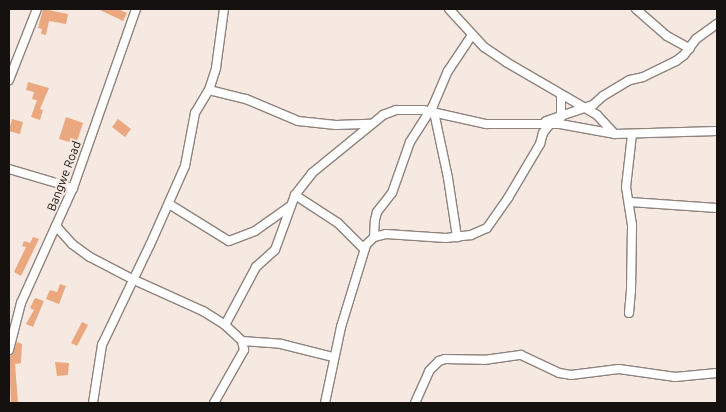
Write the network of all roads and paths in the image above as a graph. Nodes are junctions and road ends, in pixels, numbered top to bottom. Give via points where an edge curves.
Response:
1 (38, 9) edge
2 (136, 9) edge
3 (224, 9) edge
4 (449, 9) edge
5 (636, 9) edge
6 (717, 24) edge
7 (472, 35) junction
8 (690, 49) junction
9 (9, 80) edge
10 (209, 90) junction
11 (561, 96) junction
12 (583, 109) junction
13 (431, 112) junction
14 (562, 117) junction
15 (370, 124) junction
16 (550, 124) junction
17 (530, 125) junction
18 (717, 132) edge
19 (615, 134) junction
20 (632, 134) junction
21 (540, 144) junction
22 (9, 169) edge
23 (72, 188) junction
24 (295, 195) junction
25 (630, 202) junction
26 (169, 204) junction
27 (289, 207) junction
28 (717, 208) edge
29 (56, 226) junction
30 (457, 236) junction
31 (374, 237) junction
32 (364, 248) junction
33 (132, 280) junction
34 (629, 313) dead end
35 (225, 325) junction
36 (242, 341) junction
37 (9, 350) edge
38 (333, 357) junction
39 (717, 372) edge
40 (93, 403) edge
41 (214, 403) edge
42 (325, 403) edge
43 (415, 403) edge

1 - 9 street
2 - 23 street, Bangwe Road
3 - 10 street via 216,68
4 - 7 street
5 - 8 street via 667,36
6 - 8 street via 696,40
7 - 11 street via 506,62
7 - 13 street via 448,71
8 - 12 street via 676,61 630,80
10 - 15 street via 246,99 298,121
10 - 26 street via 196,113 185,166
11 - 12 street
11 - 14 street
12 - 14 street
12 - 19 street via 596,115
13 - 15 street via 396,110
13 - 17 street via 486,124
13 - 30 street via 448,178
13 - 31 street via 410,142 392,193 377,212
14 - 17 street
15 - 24 street via 312,172
16 - 17 street
16 - 19 street
16 - 21 street
17 - 21 street
18 - 20 street
19 - 20 street
20 - 25 street via 626,187
21 - 30 street via 487,228 472,235
22 - 23 street
23 - 29 street, Bangwe Road
24 - 27 street
24 - 32 street via 338,223
25 - 28 street
25 - 34 street via 632,267
26 - 27 street via 229,241 255,231
26 - 33 street
27 - 35 street via 274,250 256,267
29 - 33 street via 80,250
29 - 37 street, Bangwe Road via 21,303
30 - 31 street via 386,234
31 - 32 street
32 - 38 street
33 - 35 street via 203,311
33 - 40 street via 102,345
35 - 36 street
36 - 38 street via 281,344
36 - 41 street via 244,350
38 - 42 street
39 - 43 street via 675,377 619,369 571,375 559,373 521,355 484,360 445,359 439,360 429,371

